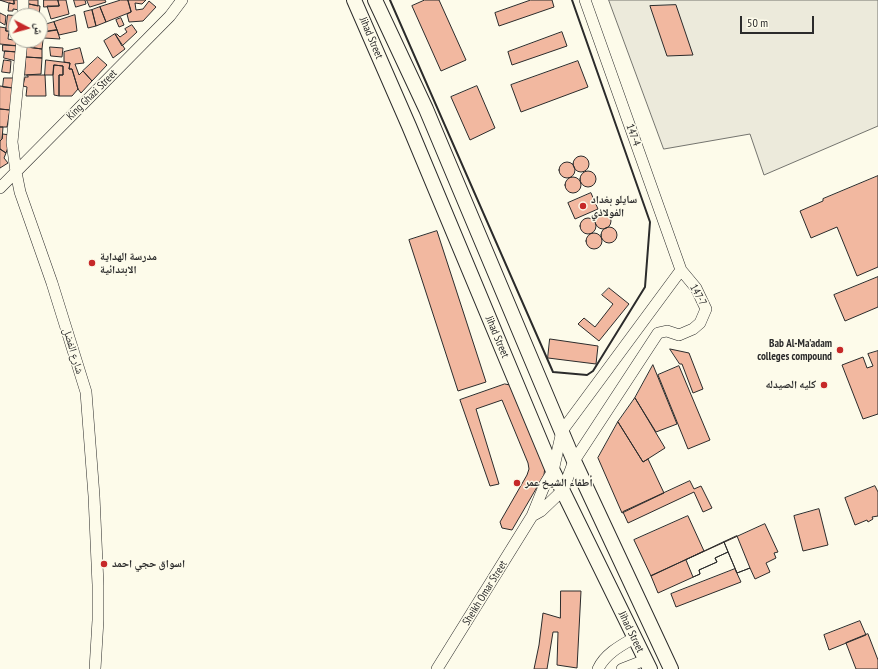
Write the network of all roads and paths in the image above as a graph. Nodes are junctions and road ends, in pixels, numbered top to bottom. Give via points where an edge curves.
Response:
1 (182, 0) edge
2 (354, 0) edge
3 (376, 0) edge
4 (585, 0) edge
5 (21, 48) edge
6 (16, 172) junction
7 (0, 188) edge
8 (682, 270) junction
9 (562, 431) junction
10 (574, 461) junction
11 (553, 471) junction
12 (563, 490) junction
13 (532, 516) junction
14 (634, 638) junction
15 (647, 665) edge
16 (441, 667) edge
17 (95, 669) edge
18 (598, 669) edge
19 (622, 669) edge
20 (671, 669) edge

1 - 6 street, King Ghazi Street via 170,16
2 - 11 main road, Jihad Street
3 - 9 main road, Jihad Street via 426,109
4 - 8 street, 147-4
5 - 6 street, شارع الفضل via 12,142
6 - 7 street, King Ghazi Street
6 - 17 street, شارع الفضل via 20,192 86,392 95,504 98,585
8 - 9 street, 147-7
8 - 10 street, 147-7 via 696,288 706,309 700,322 693,329 679,335 667,331 658,334
9 - 10 main road, Jihad Street
9 - 11 street, Sheikh Omar Street
10 - 12 street, Sheikh Omar Street
10 - 20 main road, Jihad Street
11 - 12 main road, Jihad Street
11 - 13 street, Sheikh Omar Street
12 - 13 street, Sheikh Omar Street
12 - 14 main road, Jihad Street
13 - 16 street, Sheikh Omar Street
14 - 15 main road, Jihad Street
14 - 18 street via 610,653
15 - 19 street

